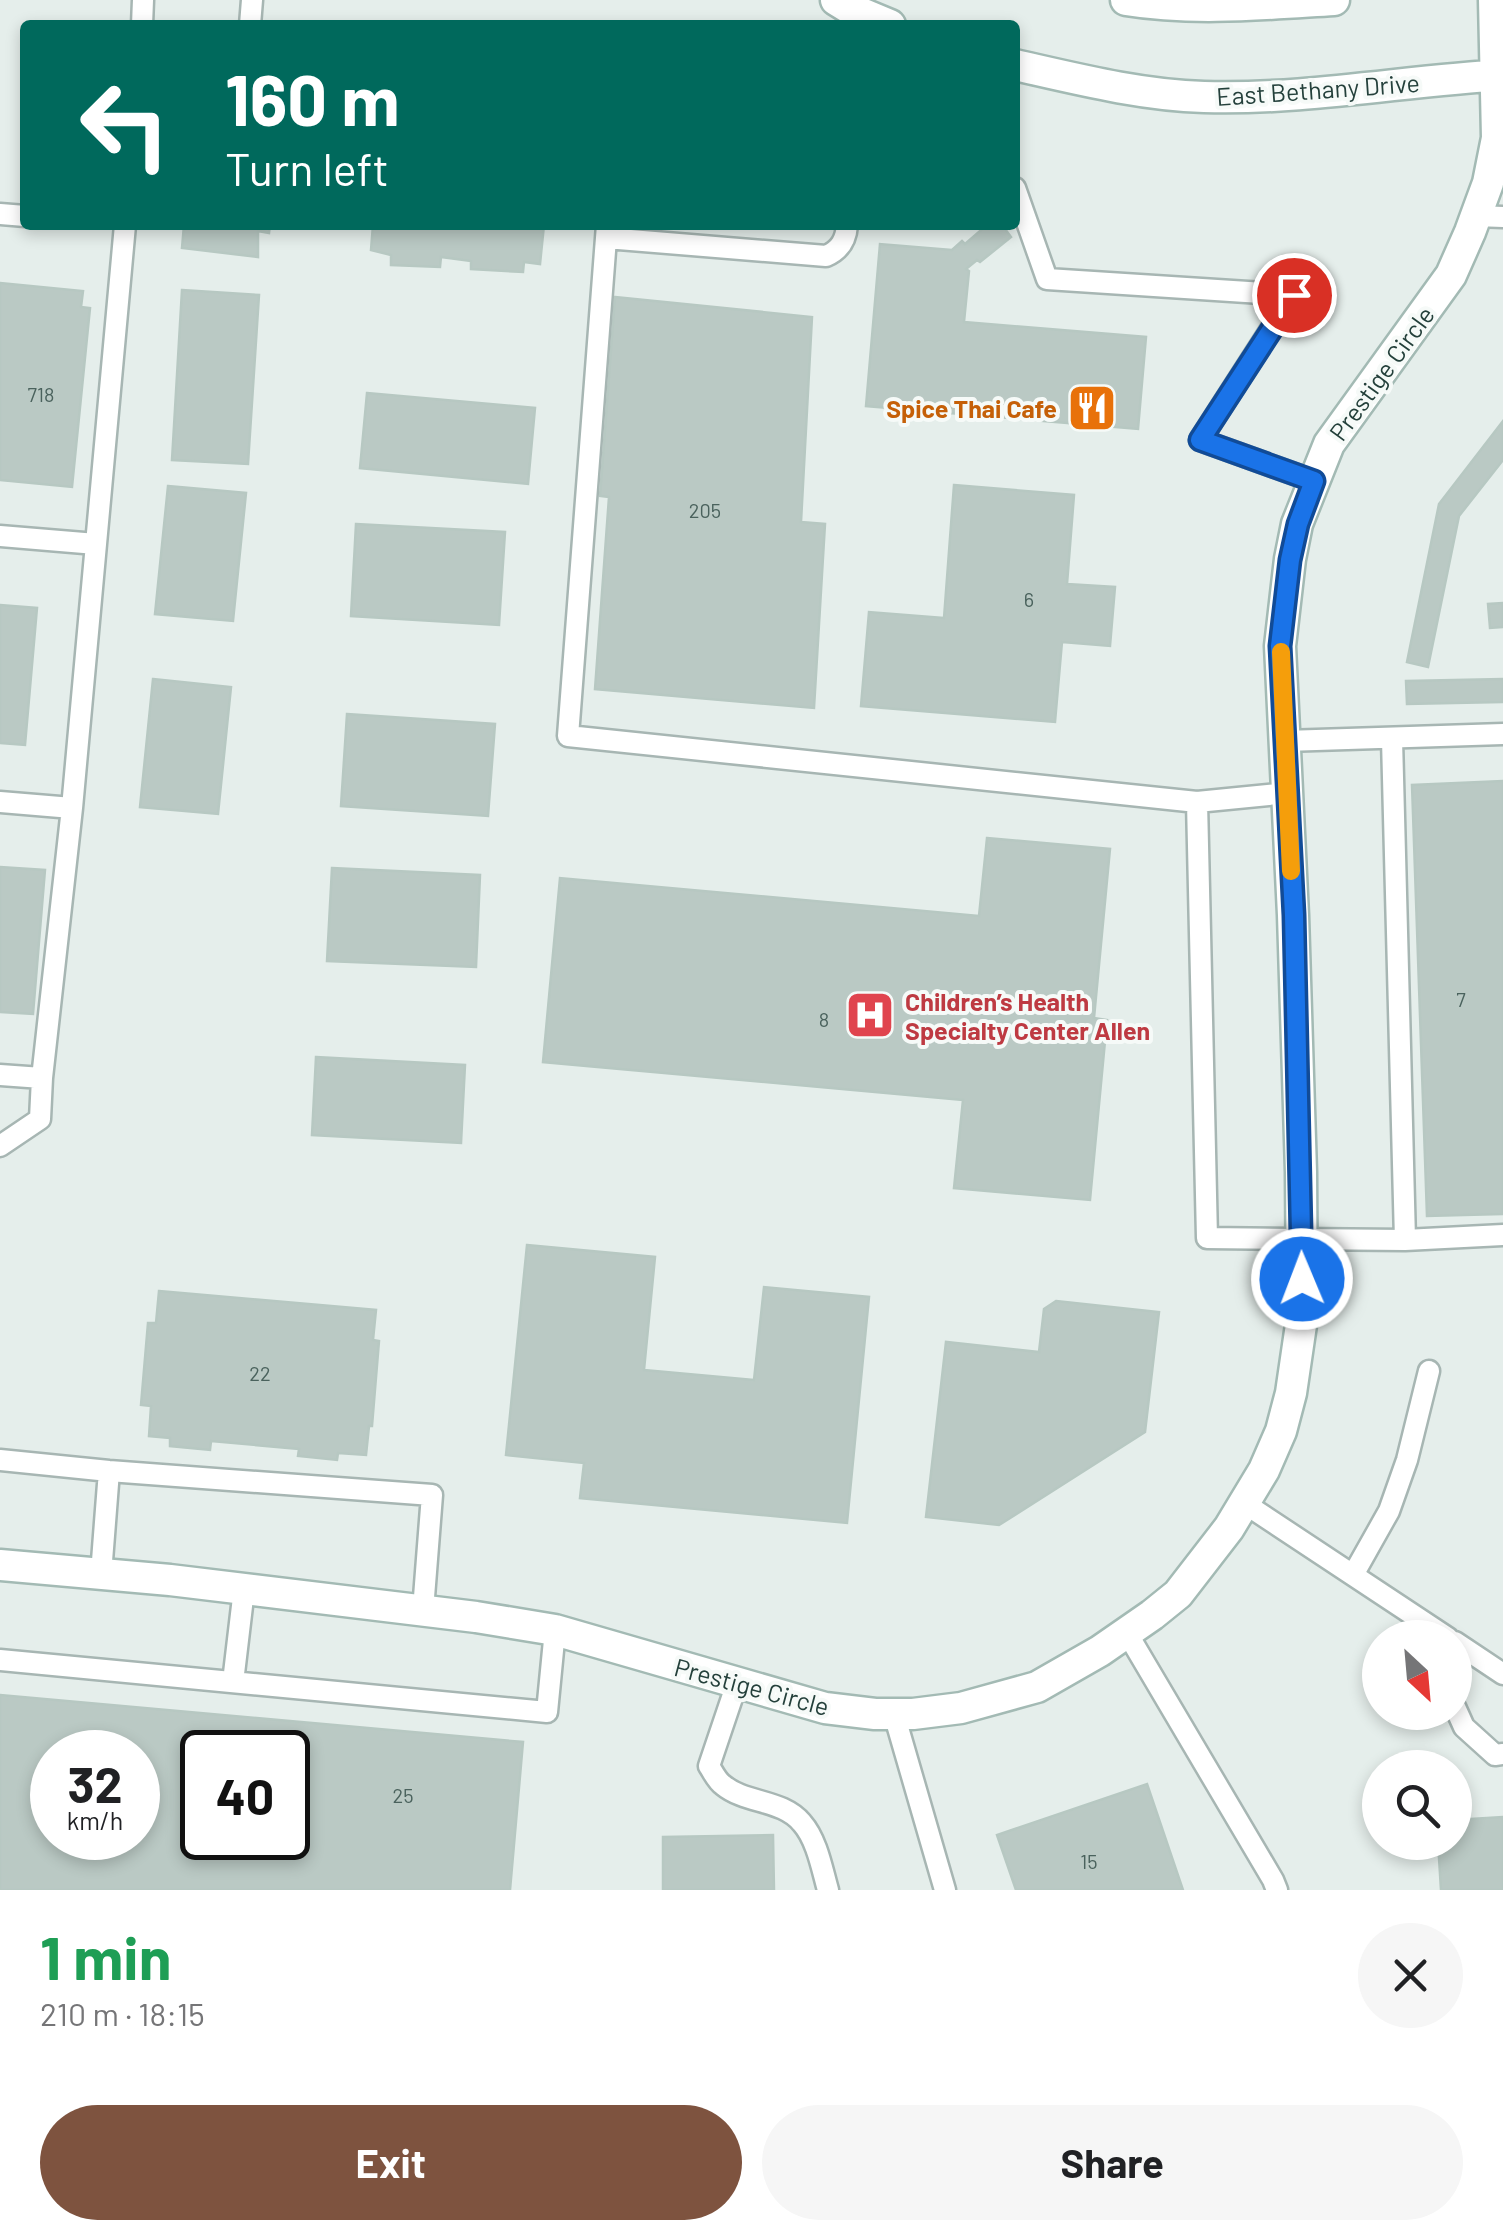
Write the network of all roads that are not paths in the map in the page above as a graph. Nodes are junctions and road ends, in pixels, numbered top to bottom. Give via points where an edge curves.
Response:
1 (836, 0) edge
2 (1126, 0) edge
3 (1334, 0) edge
4 (1494, 0) edge
5 (875, 20) edge
6 (1020, 67) edge
7 (1500, 75) edge
8 (1020, 202) edge
9 (1489, 216) edge
10 (125, 230) edge
11 (846, 230) edge
12 (607, 231) edge
13 (1314, 481) junction
14 (0, 536) edge
15 (96, 544) junction
16 (1503, 734) edge
17 (1392, 739) junction
18 (1285, 742) junction
19 (1288, 792) junction
20 (0, 802) edge
21 (1198, 802) junction
22 (72, 808) junction
23 (0, 1075) edge
24 (42, 1078) junction
25 (0, 1146) edge
26 (1503, 1235) edge
27 (1301, 1240) junction
28 (1405, 1240) junction
29 (1430, 1371) dead end
30 (0, 1460) edge
31 (110, 1472) junction
32 (1244, 1503) junction
33 (0, 1566) edge
34 (101, 1574) junction
35 (1353, 1575) junction
36 (244, 1588) junction
37 (422, 1610) junction
38 (1410, 1612) junction
39 (1414, 1620) edge
40 (1422, 1620) edge
41 (555, 1630) junction
42 (1126, 1634) junction
43 (1472, 1653) edge
44 (0, 1660) edge
45 (1503, 1674) edge
46 (232, 1682) junction
47 (737, 1683) junction
48 (894, 1714) junction
49 (1467, 1730) edge
50 (1503, 1754) edge
51 (828, 1890) edge
52 (945, 1890) edge
53 (1276, 1890) edge

1 - 5 street
2 - 3 street
4 - 7 street, Prestige Circle
6 - 7 street, East Bethany Drive via 1203,97
7 - 9 street, Prestige Circle
8 - 13 lane via 1047,279 1294,295 1200,440
9 - 13 street, Prestige Circle via 1329,444
10 - 15 lane
11 - 12 lane via 838,251 826,256
12 - 21 lane via 568,736
13 - 18 street, Prestige Circle via 1290,560 1280,646
14 - 15 lane
15 - 22 lane
16 - 17 lane
17 - 18 lane
17 - 28 lane
18 - 19 street, Prestige Circle
19 - 21 lane
19 - 27 street, Prestige Circle
20 - 22 lane
21 - 27 lane via 1207,1238
22 - 24 lane
23 - 24 lane
24 - 25 lane via 40,1119
26 - 28 lane
27 - 28 lane
27 - 32 street, Prestige Circle via 1302,1318 1291,1393 1281,1431
29 - 35 lane via 1389,1510
30 - 31 lane
31 - 34 lane
31 - 37 lane via 432,1495
32 - 35 lane
32 - 42 street, Prestige Circle via 1178,1594
33 - 34 street, Prestige Circle
34 - 36 street, Prestige Circle
35 - 38 lane
36 - 37 street, Prestige Circle
36 - 46 lane
37 - 41 street, Prestige Circle
38 - 39 lane
38 - 40 lane
41 - 46 lane via 547,1712
41 - 47 street, Prestige Circle
42 - 48 street, Prestige Circle via 1037,1686 962,1708
42 - 53 lane
43 - 45 lane
44 - 46 lane
47 - 48 street, Prestige Circle via 824,1708
47 - 51 lane via 709,1766 722,1785 786,1810 803,1824
48 - 52 lane
49 - 50 lane via 1495,1755

